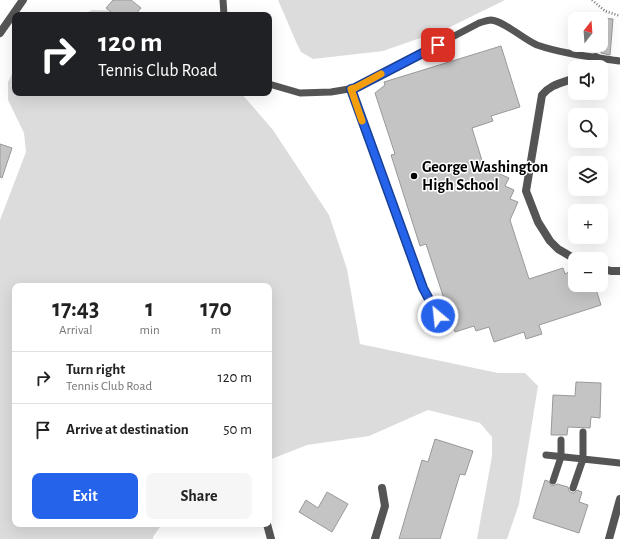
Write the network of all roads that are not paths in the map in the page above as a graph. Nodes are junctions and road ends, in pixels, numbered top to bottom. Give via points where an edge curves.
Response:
1 (23, 0) edge
2 (223, 0) edge
3 (15, 12) edge
4 (224, 12) edge
5 (12, 16) edge
6 (0, 33) edge
7 (596, 57) junction
8 (595, 60) edge
9 (620, 61) edge
10 (568, 80) edge
11 (272, 85) edge
12 (351, 89) junction
13 (568, 255) edge
14 (608, 270) edge
15 (620, 271) edge
16 (438, 316) dead end
17 (583, 432) dead end
18 (561, 440) dead end
19 (546, 455) dead end
20 (561, 456) junction
21 (583, 459) junction
22 (620, 463) edge
23 (553, 481) dead end
24 (382, 488) dead end
25 (573, 488) dead end
26 (620, 499) edge
27 (268, 527) edge
28 (271, 539) edge
29 (375, 539) edge
30 (609, 539) edge

1 - 3 street
2 - 4 lane
5 - 6 street
7 - 8 street
7 - 9 lane
7 - 12 lane via 536,44 505,25 490,20 479,23
10 - 13 street via 554,84 542,96 526,191 538,222 550,241
11 - 12 lane via 300,93
12 - 16 lane via 423,288
14 - 15 street
17 - 21 lane
18 - 20 lane
19 - 20 lane
20 - 21 lane
20 - 23 lane
21 - 22 lane
21 - 25 lane
24 - 29 street via 385,506
26 - 30 street
27 - 28 street

